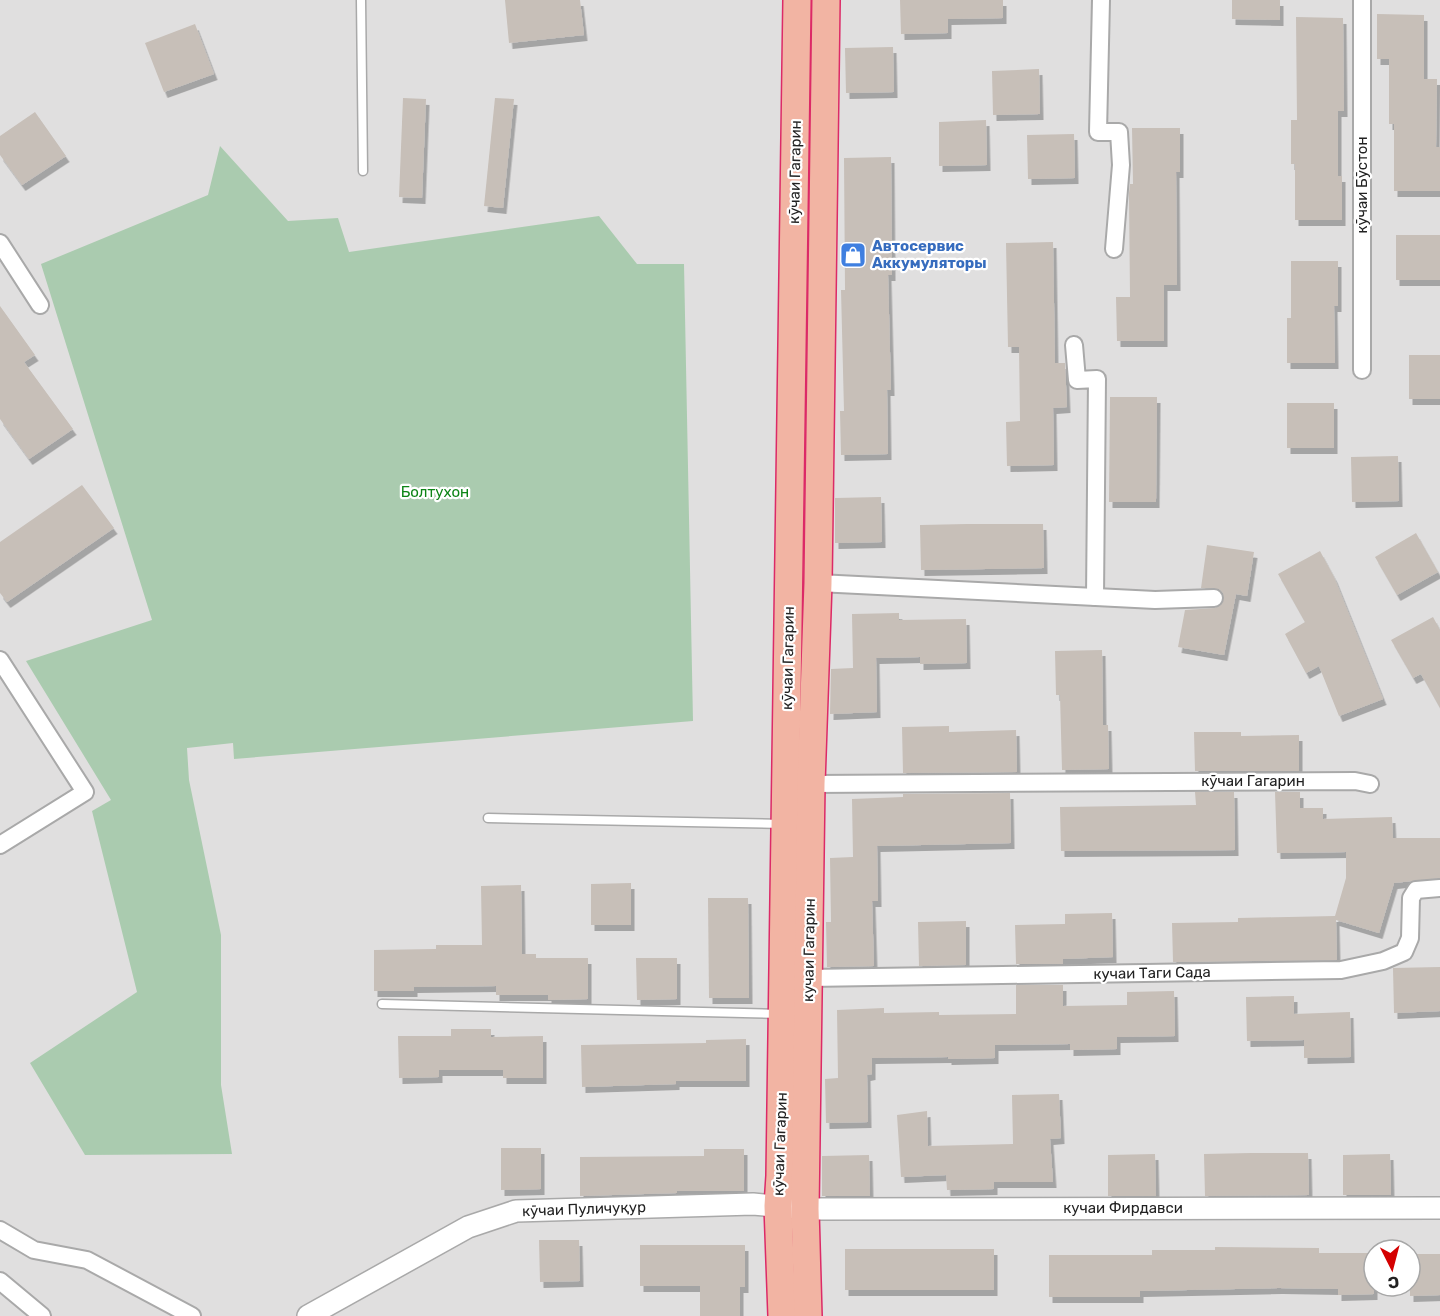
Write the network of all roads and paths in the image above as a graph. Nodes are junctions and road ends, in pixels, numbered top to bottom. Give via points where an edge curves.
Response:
1 (361, 0) edge
2 (797, 0) edge
3 (826, 0) edge
4 (1101, 0) edge
5 (1362, 0) edge
6 (363, 171) dead end
7 (0, 243) edge
8 (1114, 249) dead end
9 (40, 305) dead end
10 (1074, 345) dead end
11 (1362, 370) dead end
12 (818, 583) junction
13 (1095, 597) junction
14 (1214, 598) dead end
15 (0, 660) edge
16 (811, 784) junction
17 (1370, 784) dead end
18 (488, 818) dead end
19 (786, 824) junction
20 (0, 845) edge
21 (1440, 888) edge
22 (809, 978) junction
23 (382, 1004) dead end
24 (783, 1014) junction
25 (778, 1206) junction
26 (1440, 1208) edge
27 (805, 1209) junction
28 (0, 1230) edge
29 (0, 1281) edge
30 (42, 1316) edge
31 (192, 1316) edge
32 (308, 1316) edge
33 (782, 1316) edge
34 (808, 1316) edge

1 - 6 lane
2 - 19 highway, кӯчаи Гагарин
3 - 12 highway, кӯчаи Гагарин
4 - 8 street via 1098,132 1119,132 1121,165
5 - 11 street, кӯчаи Бӯстон
7 - 9 street
10 - 13 street via 1077,380 1097,379
12 - 13 street
12 - 16 highway, кучаи Гагарин
13 - 14 street
15 - 20 street via 86,792
16 - 17 street, кӯчаи Гагарин
16 - 22 highway, кучаи Гагарин
18 - 19 lane
19 - 24 highway, кӯчаи Гагарин
21 - 22 street, кучаи Таги Сада via 1416,890 1411,898 1410,938 1404,952 1341,970
22 - 27 highway, кучаи Гагарин
23 - 24 lane
24 - 25 highway, кӯчаи Гагарин
25 - 27 street, кӯчаи Пуличуқур
25 - 32 street, кӯчаи Пуличуқур via 516,1211 468,1227
25 - 33 highway, кӯчаи Гагарин
26 - 27 street, кучаи Фирдавси
27 - 34 highway, кучаи Гагарин
28 - 31 street via 34,1250 87,1260
29 - 30 street

